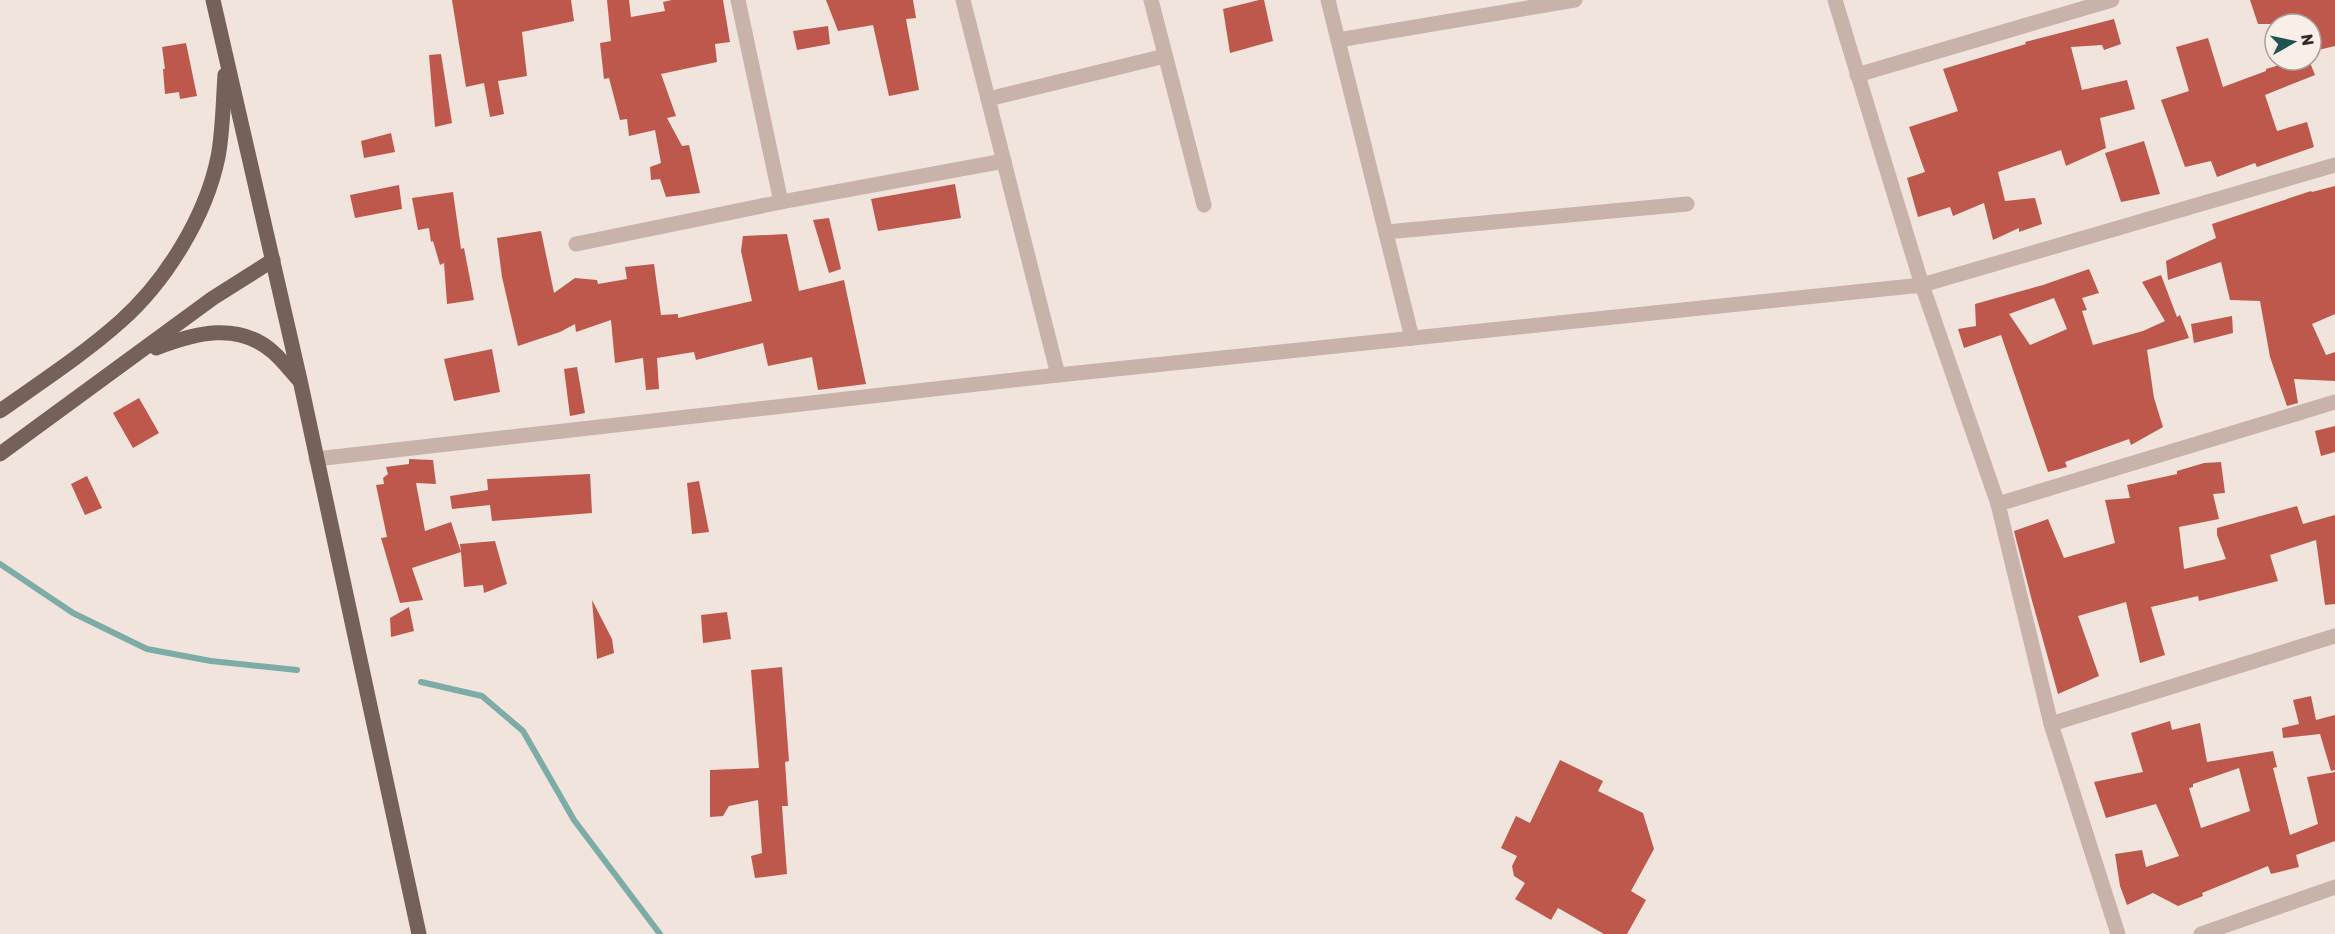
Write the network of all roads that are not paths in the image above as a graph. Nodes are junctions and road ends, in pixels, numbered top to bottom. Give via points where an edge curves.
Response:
1 (213, 0) edge
2 (738, 0) edge
3 (963, 0) edge
4 (1151, 0) edge
5 (1328, 0) edge
6 (1575, 0) edge
7 (1835, 0) edge
8 (2112, 0) edge
9 (1338, 39) junction
10 (1165, 56) junction
11 (226, 60) junction
12 (1857, 75) junction
13 (988, 99) junction
14 (1004, 161) junction
15 (2335, 165) edge
16 (781, 202) junction
17 (1687, 204) dead end
18 (1204, 205) dead end
19 (1386, 232) junction
20 (576, 244) dead end
21 (273, 260) junction
22 (1922, 285) junction
23 (1412, 338) junction
24 (139, 354) junction
25 (1058, 375) junction
26 (300, 380) junction
27 (2335, 402) edge
28 (0, 411) edge
29 (0, 454) edge
30 (316, 459) junction
31 (1998, 504) junction
32 (2335, 636) edge
33 (2051, 724) junction
34 (2335, 887) edge
35 (419, 934) edge
36 (2118, 934) edge
37 (2201, 934) edge

1 - 11 main road
2 - 16 street
3 - 13 street
4 - 10 street
5 - 9 street
6 - 9 street
7 - 12 street
8 - 12 street
9 - 19 street
10 - 13 street
10 - 18 street
11 - 21 main road
11 - 28 main road via 218,156 208,192 188,234 151,289 123,320
12 - 22 street
13 - 14 street
14 - 16 street
14 - 25 street
15 - 22 street
16 - 20 street
17 - 19 street
19 - 23 street
21 - 24 main road via 213,298
21 - 26 main road
22 - 23 street
22 - 31 street
23 - 25 street
24 - 26 main road via 203,332 222,331 259,341
24 - 29 main road
25 - 30 street
26 - 30 main road
27 - 31 street
30 - 35 main road
31 - 33 street
32 - 33 street
33 - 36 street
34 - 37 street

